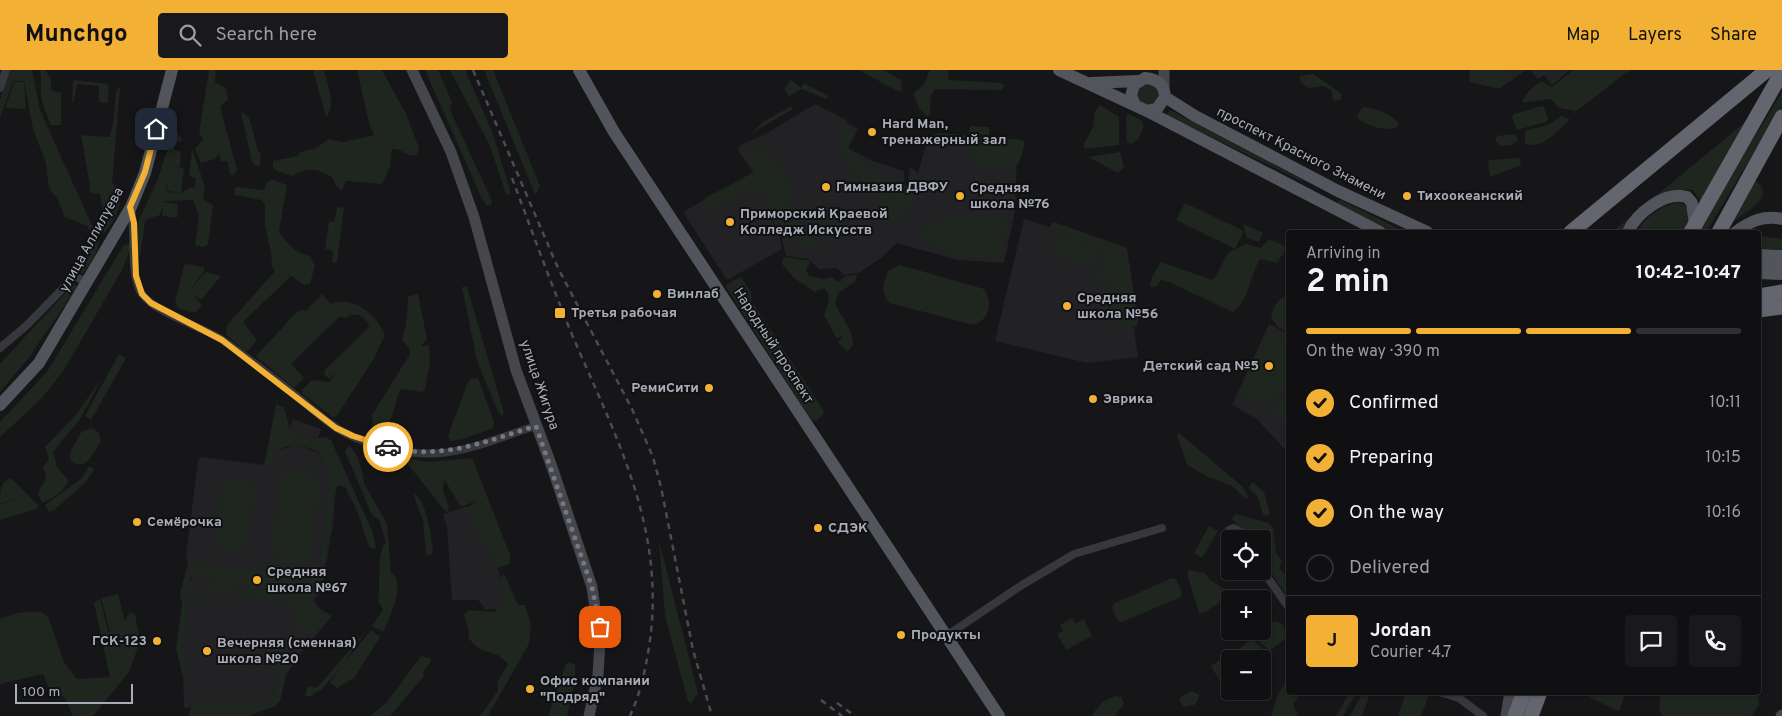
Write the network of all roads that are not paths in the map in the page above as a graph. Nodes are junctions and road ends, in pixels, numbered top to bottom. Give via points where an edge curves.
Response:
1 (6, 70) edge
2 (172, 70) edge
3 (412, 70) edge
4 (579, 70) edge
5 (1059, 70) edge
6 (1164, 70) edge
7 (1768, 70) edge
8 (1782, 72) edge
9 (1144, 76) edge
10 (1086, 83) junction
11 (0, 88) edge
12 (1165, 94) junction
13 (1141, 108) junction
14 (1782, 118) edge
15 (1317, 180) junction
16 (1308, 195) junction
17 (130, 207) junction
18 (1782, 220) edge
19 (1693, 228) edge
20 (1376, 230) edge
21 (1423, 230) edge
22 (1573, 230) edge
23 (1629, 230) edge
24 (1721, 230) edge
25 (1739, 230) edge
26 (1761, 255) edge
27 (1782, 256) edge
28 (1761, 266) edge
29 (1782, 266) edge
30 (1761, 273) edge
31 (1782, 273) edge
32 (1761, 281) edge
33 (87, 283) junction
34 (1782, 292) edge
35 (1761, 296) edge
36 (1782, 307) edge
37 (1761, 310) edge
38 (0, 348) edge
39 (0, 405) edge
40 (536, 426) junction
41 (1162, 528) dead end
42 (1229, 530) dead end
43 (1238, 530) edge
44 (1269, 580) edge
45 (1286, 604) edge
46 (946, 636) junction
47 (1449, 695) edge
48 (1510, 695) edge
49 (1523, 695) edge
50 (1539, 695) edge
51 (589, 716) edge
52 (999, 716) edge
53 (1483, 716) edge
54 (1506, 716) edge
55 (1515, 716) edge
56 (1531, 716) edge

1 - 11 street
2 - 17 main road, улица Аллилуева via 145,172
3 - 40 main road, улица Жигура via 451,152 474,217 516,370
4 - 46 main road, Народный проспект via 616,136
5 - 10 main road
6 - 12 main road
7 - 22 highway
8 - 19 highway
9 - 10 main road
9 - 12 main road, проспект Красного Знамени via 1158,81
9 - 13 main road via 1132,93
10 - 13 main road
12 - 13 main road via 1158,109
12 - 15 main road, проспект Красного Знамени via 1195,116
13 - 16 main road
14 - 24 highway
15 - 16 main road
15 - 21 main road, проспект Красного Знамени
16 - 20 main road
17 - 33 main road, улица Аллилуева
17 - 40 street via 134,223 136,276 142,294 151,303 222,340 346,434 410,452 434,453 474,447
18 - 25 main road via 1756,220
19 - 23 main road via 1692,203 1687,197 1678,195 1648,209
26 - 27 main road
28 - 29 main road
30 - 31 main road, bridge
31 - 32 highway
33 - 38 street via 75,276
33 - 39 main road, улица Аллилуева via 39,363
34 - 35 highway
36 - 37 highway
40 - 51 main road, улица Жигура via 592,587 599,619 598,675
41 - 46 street via 1074,554
42 - 43 street
44 - 45 street
46 - 52 main road, Народный проспект
47 - 53 street via 1459,698
48 - 54 main road
49 - 55 highway
50 - 56 highway

